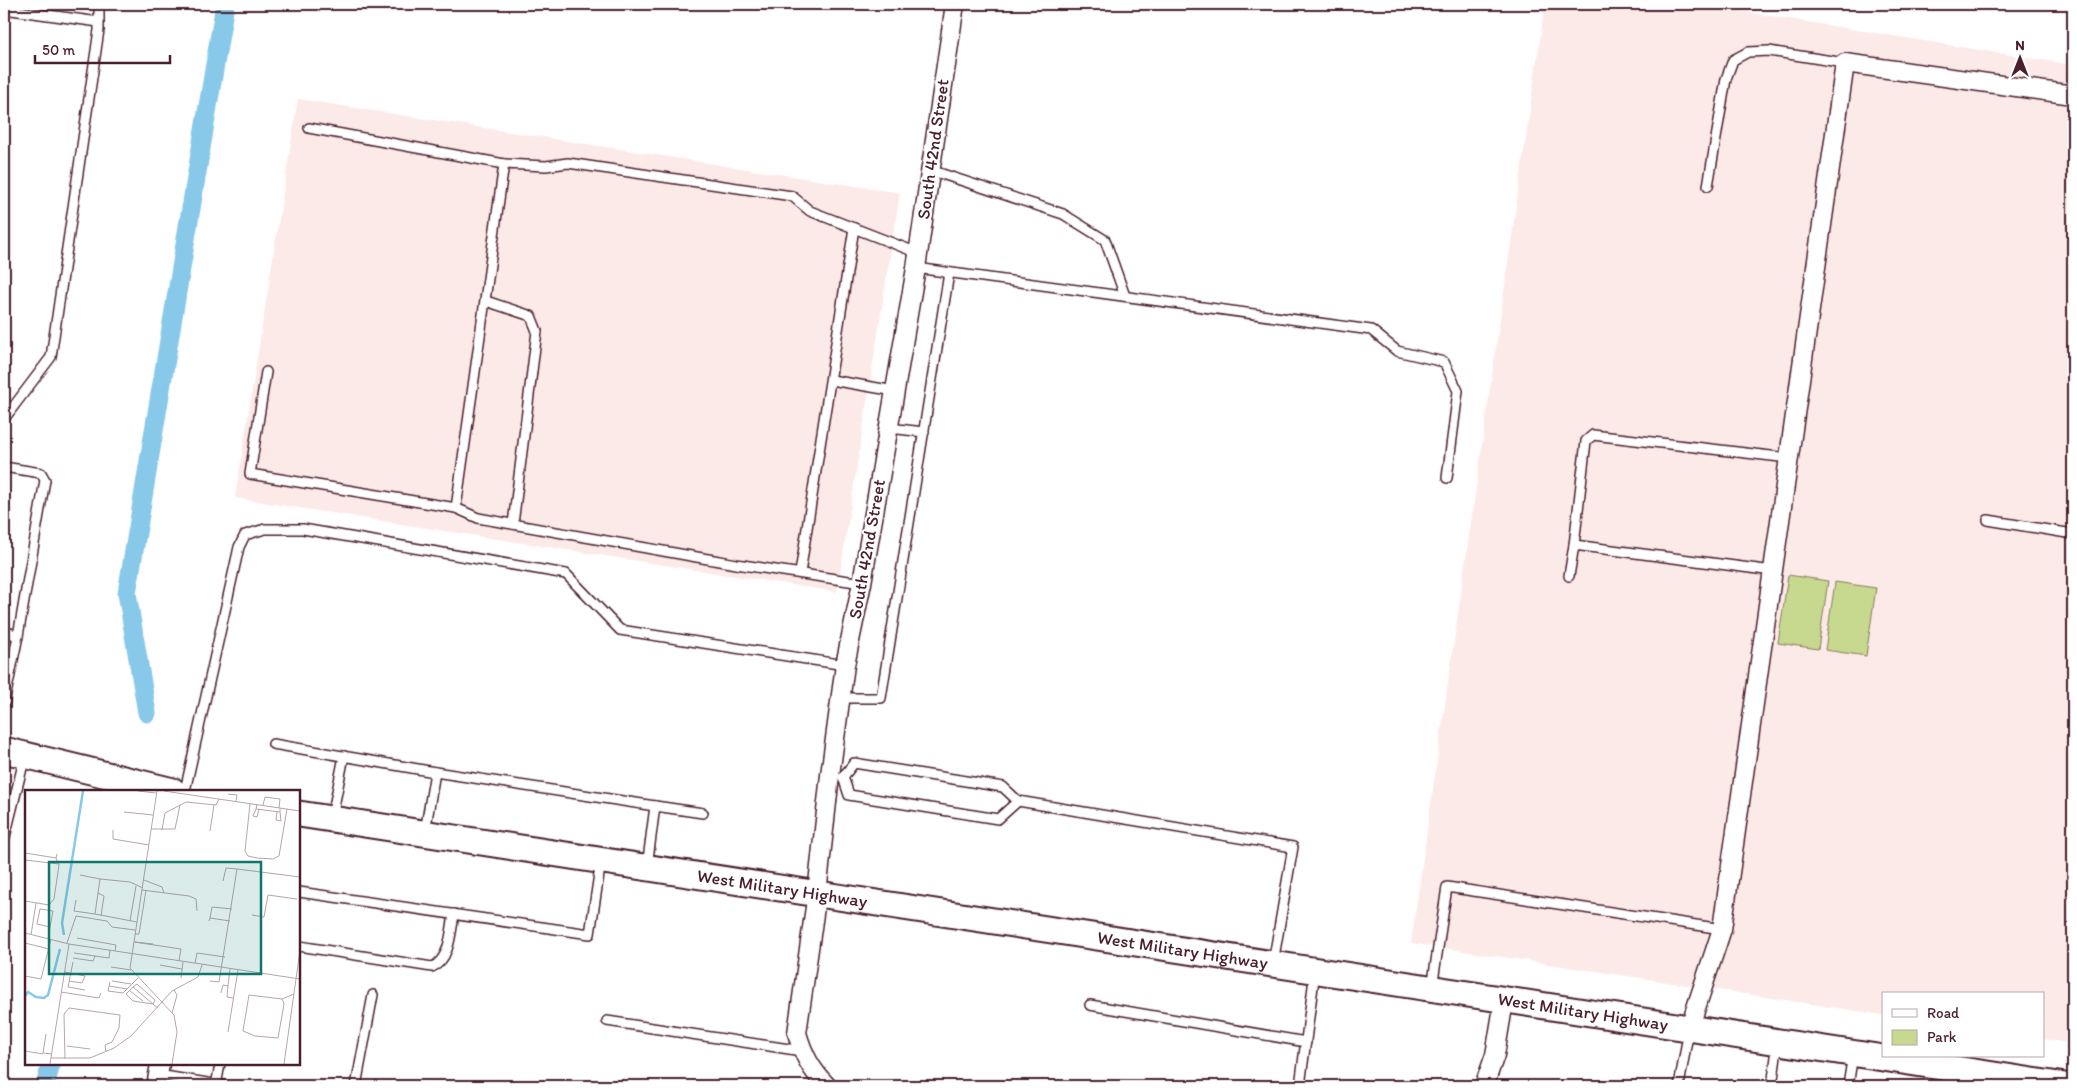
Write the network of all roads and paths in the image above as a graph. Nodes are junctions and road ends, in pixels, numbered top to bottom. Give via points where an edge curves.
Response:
1 (99, 4) edge
2 (955, 4) edge
3 (4, 8) edge
4 (99, 22) junction
5 (1845, 64) junction
6 (2073, 95) edge
7 (309, 128) dead end
8 (504, 164) junction
9 (930, 170) junction
10 (1708, 186) dead end
11 (854, 228) junction
12 (917, 261) junction
13 (950, 273) junction
14 (1125, 296) junction
15 (486, 301) junction
16 (266, 372) dead end
17 (831, 380) junction
18 (895, 390) junction
19 (4, 419) edge
20 (889, 428) junction
21 (924, 432) junction
22 (1788, 458) junction
23 (4, 467) edge
24 (1447, 478) dead end
25 (456, 508) junction
26 (1988, 520) dead end
27 (513, 524) junction
28 (2073, 534) edge
29 (1574, 545) junction
30 (1773, 571) junction
31 (800, 573) junction
32 (1569, 576) dead end
33 (862, 583) junction
34 (4, 631) edge
35 (18, 636) junction
36 (846, 665) junction
37 (841, 698) junction
38 (4, 704) edge
39 (274, 744) dead end
40 (14, 752) edge
41 (344, 756) junction
42 (435, 772) junction
43 (836, 776) junction
44 (170, 790) edge
45 (184, 790) edge
46 (1018, 801) junction
47 (655, 806) junction
48 (703, 812) dead end
49 (300, 814) edge
50 (332, 820) junction
51 (424, 834) junction
52 (4, 841) edge
53 (601, 861) junction
54 (646, 867) junction
55 (300, 892) edge
56 (817, 893) junction
57 (454, 914) junction
58 (1722, 929) junction
59 (300, 946) edge
60 (1273, 964) junction
61 (1315, 971) junction
62 (1432, 989) junction
63 (374, 995) dead end
64 (1504, 1000) junction
65 (1090, 1005) dead end
66 (607, 1021) dead end
67 (1689, 1029) junction
68 (1306, 1042) junction
69 (1778, 1042) junction
70 (802, 1050) junction
71 (1853, 1054) junction
72 (220, 1065) edge
73 (158, 1075) edge
74 (216, 1085) edge
75 (226, 1086) edge
76 (356, 1086) edge
77 (827, 1086) edge
78 (1300, 1086) edge
79 (1484, 1086) edge
80 (1679, 1086) edge
81 (1772, 1086) edge
82 (1848, 1086) edge
83 (2066, 1086) edge

1 - 4 lane
2 - 9 street, South 42nd Street
3 - 4 lane
4 - 19 lane via 51,356
5 - 6 street
5 - 10 lane via 1768,51 1748,52 1732,60
5 - 22 street
7 - 8 lane
8 - 11 lane via 546,166 568,163 792,196 810,211
8 - 15 lane
9 - 12 street, South 42nd Street
9 - 14 lane via 1063,214 1105,240
11 - 12 lane
11 - 17 lane
12 - 13 lane
12 - 18 street, South 42nd Street
13 - 14 lane
13 - 21 lane
14 - 24 lane via 1371,330 1397,352 1444,362 1458,391
15 - 25 lane
15 - 27 lane via 531,316 537,331
16 - 25 lane via 250,474
17 - 18 lane
17 - 31 lane
18 - 20 street, South 42nd Street
20 - 21 lane
20 - 33 street, South 42nd Street
21 - 37 lane via 881,698
22 - 29 lane via 1593,435 1586,441
22 - 30 street
23 - 35 lane via 41,473 45,480
25 - 27 lane via 478,518
26 - 28 lane
27 - 31 lane
29 - 30 lane
29 - 32 lane
30 - 58 street
31 - 33 lane
33 - 36 street, South 42nd Street
34 - 35 lane
35 - 38 lane
36 - 37 street, South 42nd Street
36 - 45 lane via 620,630 566,574 303,529 265,529 246,535 239,548
37 - 43 street, South 42nd Street
39 - 41 lane
40 - 44 main road
40 - 52 lane
41 - 42 lane
41 - 50 lane
42 - 47 lane
42 - 51 lane
43 - 46 lane via 854,762 1003,787
43 - 46 lane via 849,795 998,819
43 - 56 street, South 42nd Street
46 - 60 lane via 1293,847
47 - 48 lane
47 - 54 lane
49 - 50 main road, West Military Highway
50 - 51 main road, West Military Highway
51 - 53 main road, West Military Highway
53 - 54 main road, West Military Highway
53 - 57 lane via 590,934
54 - 56 main road, West Military Highway
55 - 57 lane
56 - 60 main road, West Military Highway
56 - 70 street, South 42nd Street via 796,1033
57 - 59 lane via 443,957 432,966
58 - 62 lane via 1447,887
58 - 67 street
60 - 61 main road, West Military Highway
61 - 62 main road, West Military Highway
61 - 68 lane
62 - 64 main road, West Military Highway
63 - 76 lane
64 - 67 main road, West Military Highway
64 - 79 street via 1495,1055
65 - 68 lane
66 - 70 lane
67 - 69 main road, West Military Highway
67 - 80 lane
68 - 78 lane
69 - 71 main road, West Military Highway
69 - 81 lane
70 - 77 street, South 42nd Street via 814,1074
71 - 82 lane
71 - 83 main road, West Military Highway
72 - 74 lane
73 - 74 lane
74 - 75 lane

